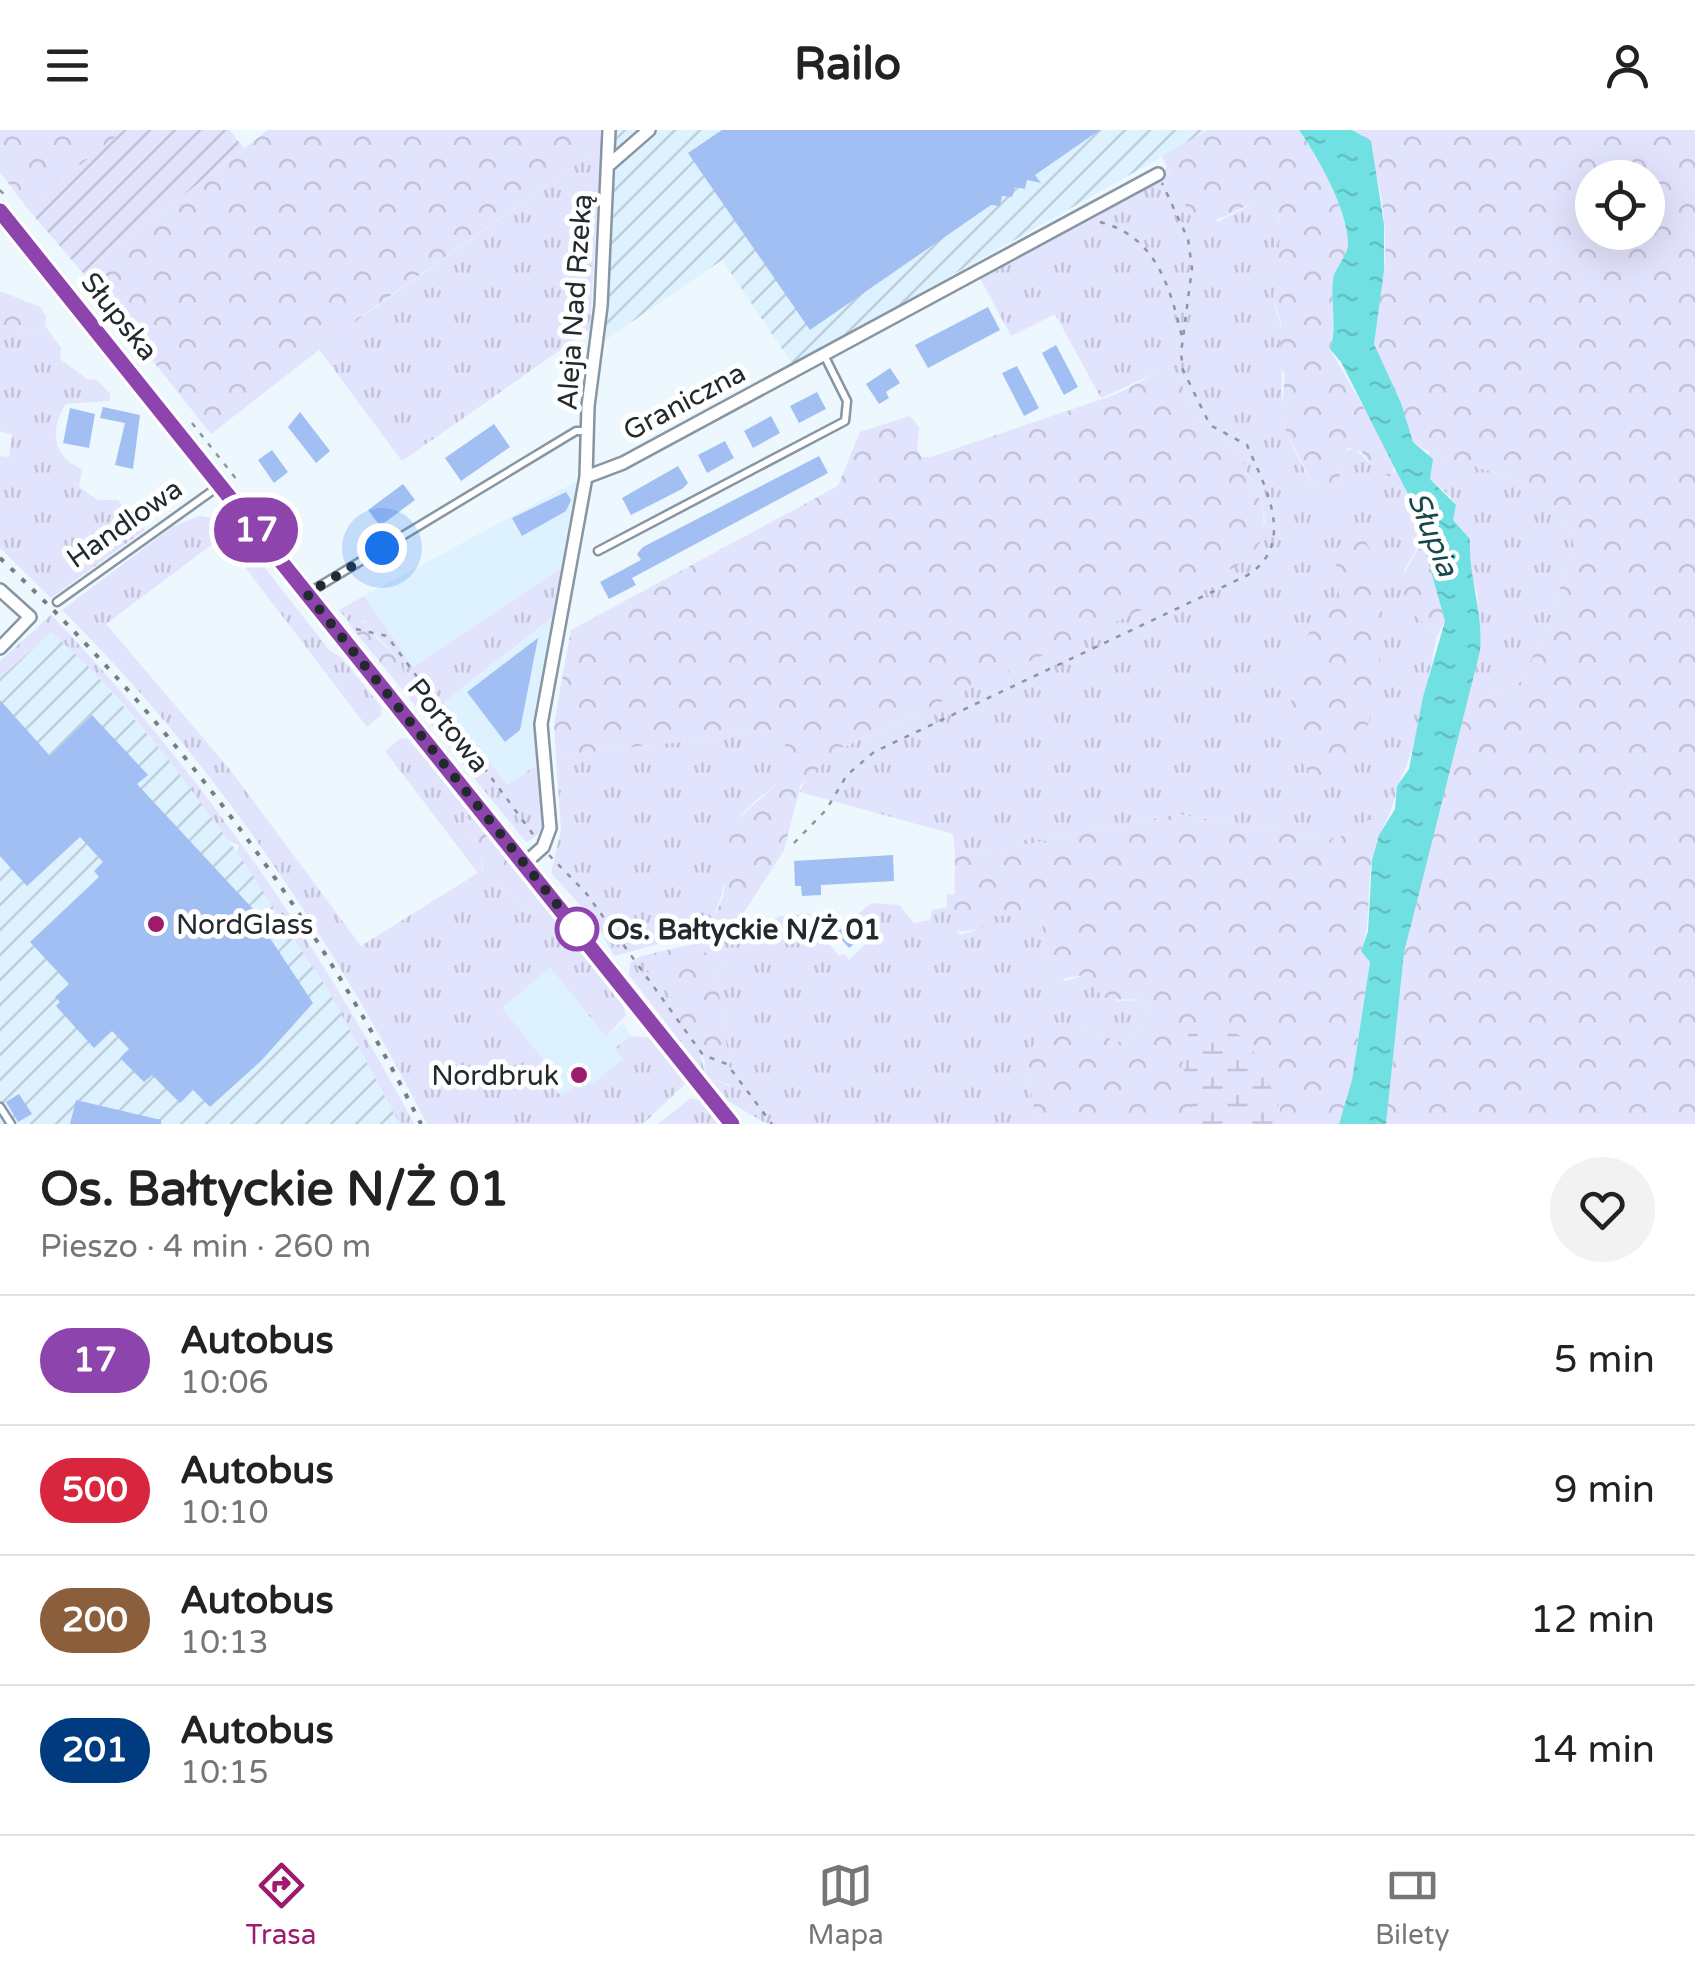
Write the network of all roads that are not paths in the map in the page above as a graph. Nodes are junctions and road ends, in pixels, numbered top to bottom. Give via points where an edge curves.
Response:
1 (610, 130) edge
2 (650, 130) edge
3 (610, 164) junction
4 (1158, 174) road end
5 (0, 210) edge
6 (824, 354) junction
7 (590, 431) junction
8 (196, 456) joint
9 (586, 477) junction
10 (220, 486) junction
11 (598, 552) dead end
12 (0, 590) edge
13 (307, 594) junction
14 (57, 602) dead end
15 (0, 648) edge
16 (524, 864) junction
17 (0, 1107) edge
18 (11, 1124) edge
19 (732, 1124) edge

1 - 3 street, Aleja Nad Rzeką
2 - 3 street
3 - 7 street, Aleja Nad Rzeką
4 - 6 street, Graniczna
5 - 8 main road, Słupska
6 - 9 street, Graniczna
6 - 11 lane via 847,402 845,421
7 - 9 street, Aleja Nad Rzeką
7 - 13 lane via 576,431
8 - 10 main road, Portowa
9 - 16 street via 542,713 551,818 542,847
10 - 13 main road, Portowa
10 - 14 lane, Handlowa
12 - 15 street via 35,615
13 - 16 main road, Portowa
16 - 19 main road, Portowa
17 - 18 lane

